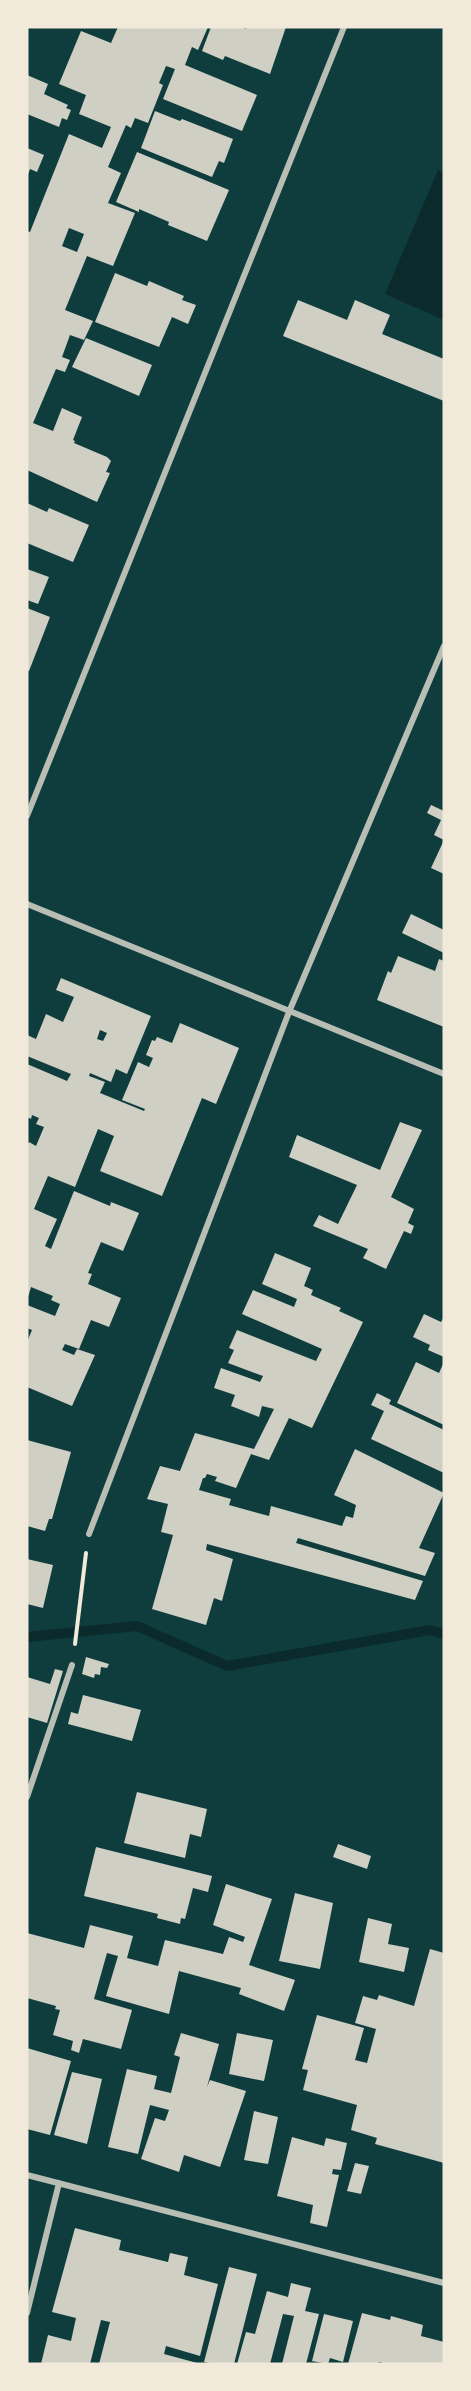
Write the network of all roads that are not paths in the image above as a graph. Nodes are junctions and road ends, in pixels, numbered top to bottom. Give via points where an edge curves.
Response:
1 (344, 27) edge
2 (444, 646) edge
3 (27, 816) edge
4 (27, 904) edge
5 (290, 1012) junction
6 (444, 1074) edge
7 (89, 1534) road end
8 (72, 1665) road end
9 (27, 1797) edge
10 (27, 2175) edge
11 (59, 2183) junction
12 (444, 2283) edge
13 (27, 2313) edge

1 - 3 street
2 - 5 street
4 - 5 street
5 - 6 street
5 - 7 street
8 - 9 street
10 - 11 street
11 - 12 street
11 - 13 street

